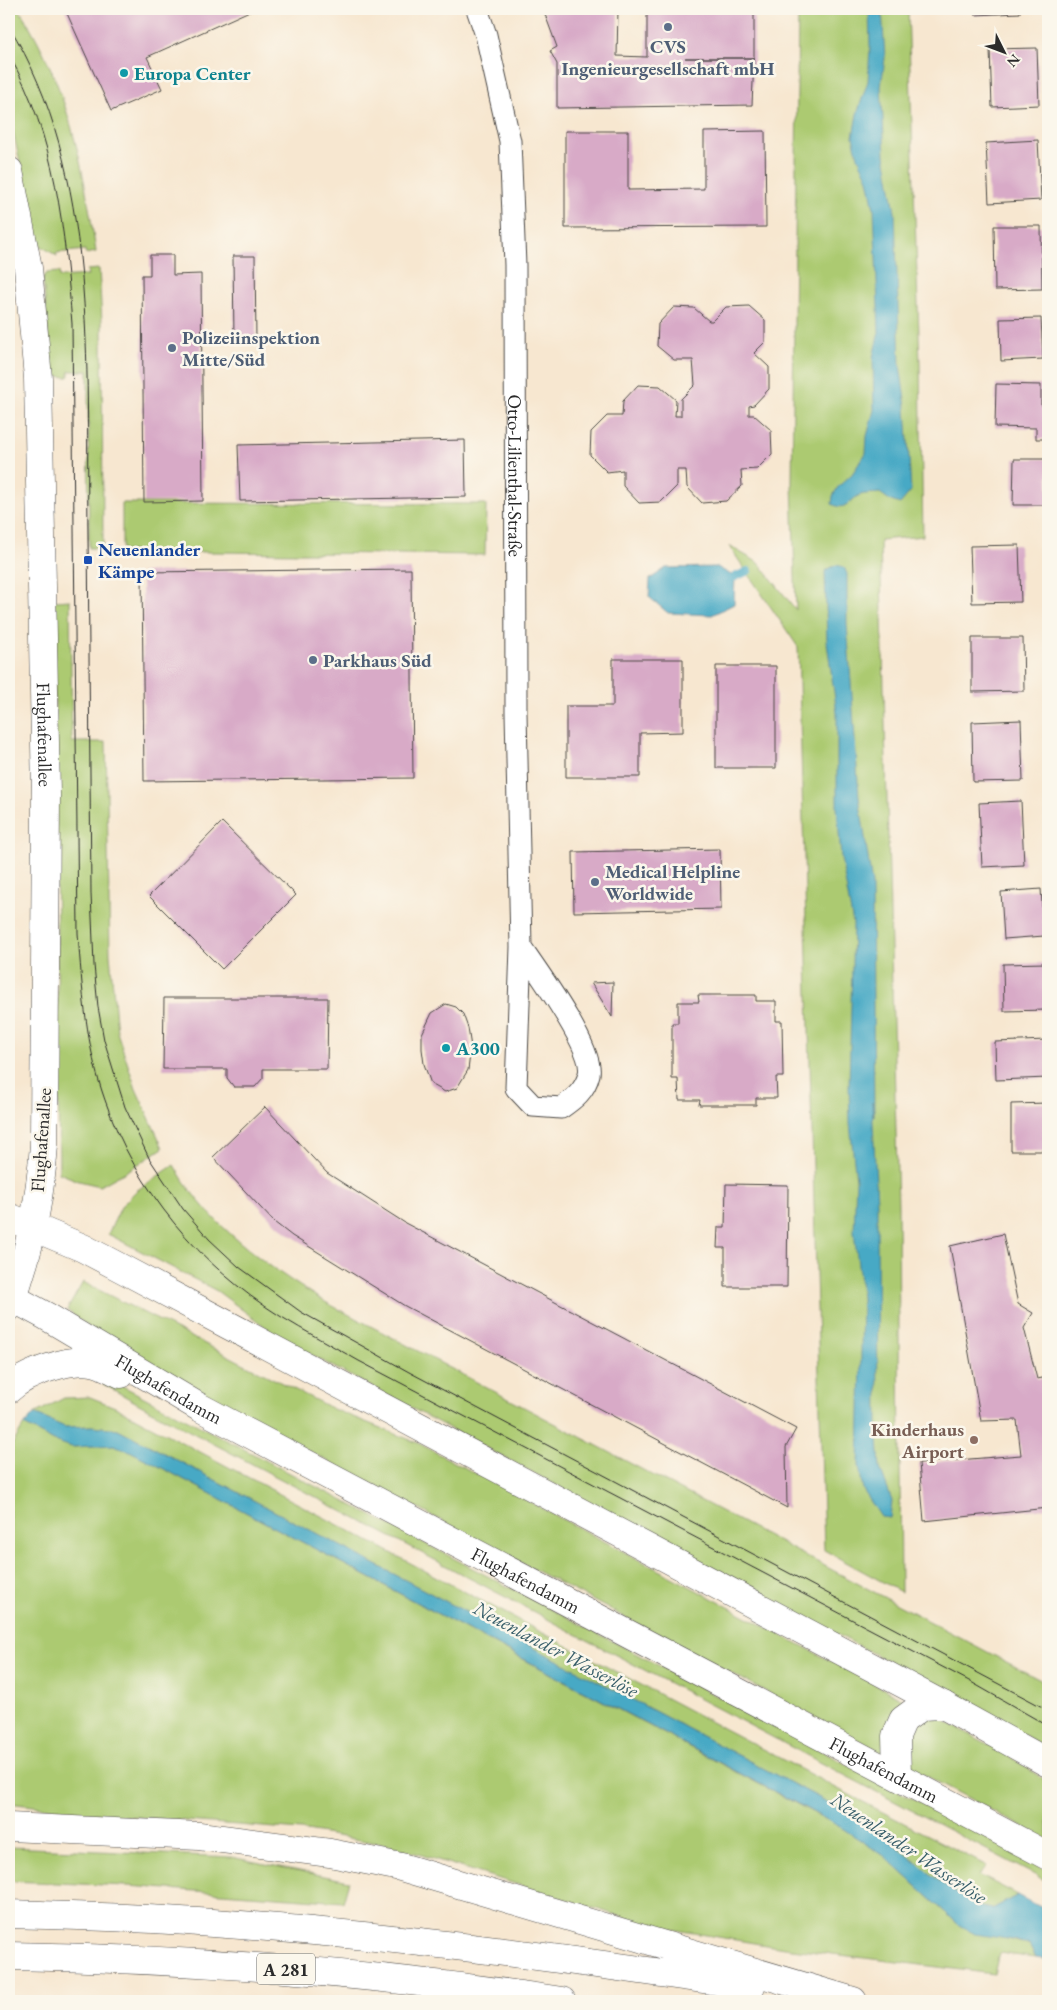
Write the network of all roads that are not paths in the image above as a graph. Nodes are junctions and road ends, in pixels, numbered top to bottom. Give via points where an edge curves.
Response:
1 (477, 9) edge
2 (9, 171) edge
3 (521, 947) junction
4 (20, 1221) edge
5 (10, 1300) edge
6 (9, 1389) edge
7 (190, 1402) junction
8 (943, 1705) junction
9 (1048, 1763) edge
10 (898, 1776) junction
11 (9, 1827) edge
12 (1048, 1856) edge
13 (9, 1914) edge
14 (9, 1956) edge
15 (562, 2001) edge
16 (852, 2001) edge

1 - 3 street, Otto-Lilienthal-Straße via 510,141 513,188
2 - 4 main road, Flughafenallee via 28,268 38,378 46,795 42,1179
3 - 3 street, Otto-Lilienthal-Straße via 516,1088 533,1106 561,1108 580,1095 590,1073 585,1052 563,1010
4 - 5 main road, Flughafenallee
4 - 8 main road via 119,1267
5 - 7 main road, Flughafendamm via 46,1316
6 - 7 main road via 68,1362 93,1362 161,1396
7 - 10 main road, Flughafendamm
8 - 9 main road
8 - 10 main road via 922,1706 903,1720 896,1736
10 - 12 main road, Flughafendamm
11 - 16 main road via 199,1836 330,1853 402,1867
13 - 16 main road, A 281 via 196,1921 333,1932
14 - 15 main road, A 281 via 313,1971

